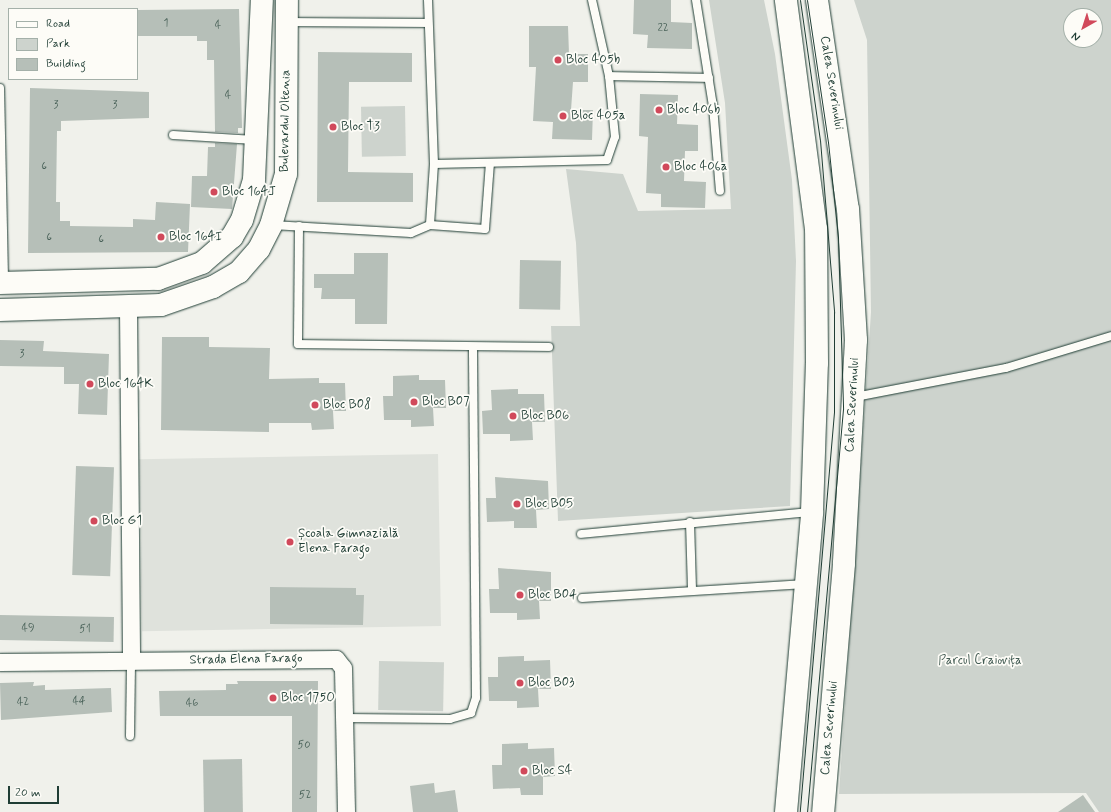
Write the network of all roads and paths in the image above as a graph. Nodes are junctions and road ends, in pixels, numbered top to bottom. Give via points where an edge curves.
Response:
1 (262, 0) edge
2 (287, 0) edge
3 (428, 0) edge
4 (592, 0) edge
5 (696, 0) edge
6 (786, 0) edge
7 (817, 0) edge
8 (287, 22) junction
9 (428, 23) junction
10 (609, 76) junction
11 (708, 78) junction
12 (0, 88) edge
13 (173, 135) dead end
14 (256, 140) junction
15 (490, 163) junction
16 (434, 164) junction
17 (1, 187) edge
18 (720, 191) dead end
19 (271, 225) junction
20 (430, 225) junction
21 (299, 226) junction
22 (202, 263) junction
23 (2, 283) edge
24 (213, 287) junction
25 (128, 308) junction
26 (0, 310) edge
27 (1111, 336) edge
28 (549, 347) dead end
29 (473, 348) junction
30 (855, 397) junction
31 (812, 512) junction
32 (690, 522) junction
33 (581, 534) dead end
34 (806, 584) junction
35 (692, 591) junction
36 (582, 598) dead end
37 (131, 661) junction
38 (0, 662) edge
39 (344, 718) junction
40 (130, 736) dead end
41 (346, 812) edge
42 (786, 812) edge
43 (823, 812) edge

1 - 14 main road
2 - 8 main road, Bulevardul Oltenia
3 - 9 lane
4 - 10 lane
5 - 11 lane
6 - 31 main road via 806,131 816,229 817,418
7 - 30 main road, Calea Severinului via 848,209 854,278
8 - 9 lane
8 - 19 main road, Bulevardul Oltenia via 286,174
9 - 16 lane
10 - 11 lane
10 - 15 lane via 615,137 607,160
11 - 18 lane
12 - 17 lane
13 - 14 lane
14 - 22 main road via 254,180 242,220 232,237
15 - 16 lane
15 - 20 lane via 485,229
16 - 20 lane
17 - 23 lane
19 - 21 lane
19 - 24 main road, Bulevardul Oltenia via 259,249 239,272
20 - 21 lane via 411,233
21 - 29 lane via 298,344
22 - 23 main road via 158,279
22 - 24 main road
24 - 25 main road, Bulevardul Oltenia via 161,305
25 - 26 main road, Bulevardul Oltenia
25 - 37 street
27 - 30 lane via 1006,368
28 - 29 lane
29 - 39 lane via 476,698 471,713 450,719
30 - 43 main road, Calea Severinului
31 - 32 lane
31 - 34 main road
32 - 33 lane
32 - 35 lane
34 - 35 lane
34 - 42 main road
35 - 36 lane
37 - 38 street, Strada Elena Farago
37 - 39 street, Strada Elena Farago via 336,659 343,668
37 - 40 lane
39 - 41 street, Strada Elena Farago

